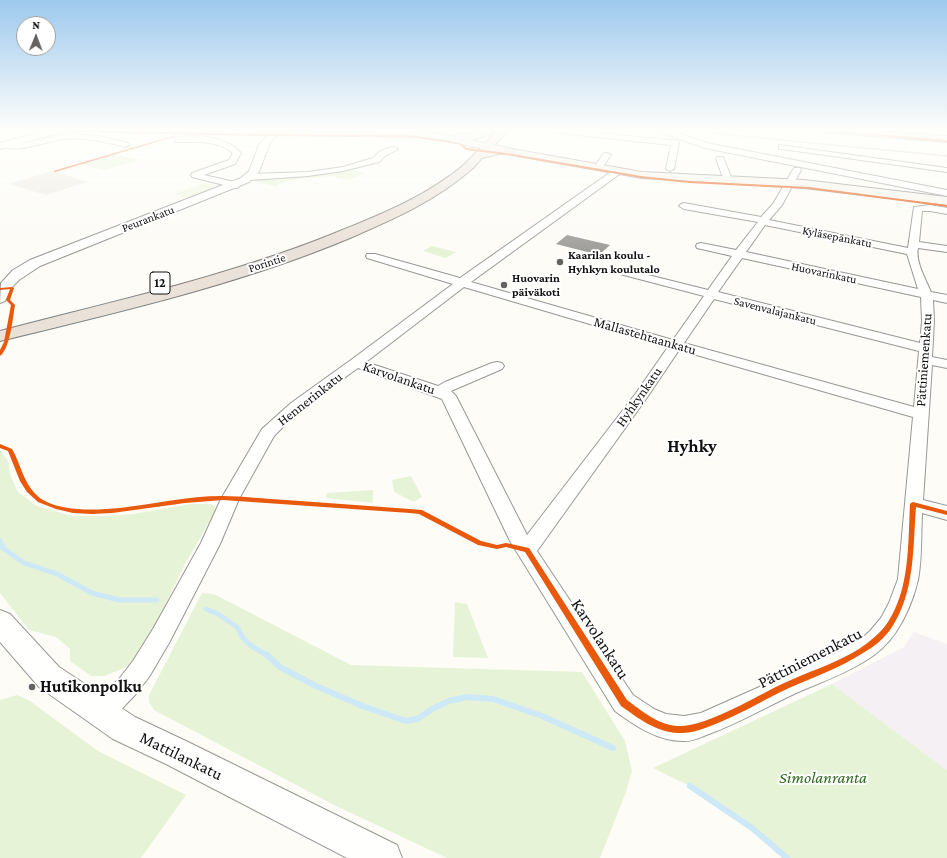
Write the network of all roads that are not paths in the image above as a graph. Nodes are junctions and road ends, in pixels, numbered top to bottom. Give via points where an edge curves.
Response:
1 (212, 169) edge
2 (255, 169) edge
3 (343, 169) edge
4 (461, 169) edge
5 (603, 169) edge
6 (724, 169) edge
7 (799, 169) edge
8 (814, 169) edge
9 (871, 169) edge
10 (614, 174) junction
11 (250, 176) junction
12 (869, 177) junction
13 (728, 180) junction
14 (789, 183) junction
15 (236, 185) junction
16 (866, 191) junction
17 (944, 193) edge
18 (947, 201) edge
19 (947, 204) edge
20 (684, 206) dead end
21 (947, 211) edge
22 (763, 221) junction
23 (701, 246) dead end
24 (913, 248) junction
25 (947, 249) edge
26 (738, 254) junction
27 (371, 256) dead end
28 (624, 272) dead end
29 (463, 282) junction
30 (2, 293) edge
31 (711, 295) junction
32 (927, 296) junction
33 (947, 299) edge
34 (0, 323) edge
35 (21, 324) junction
36 (0, 336) edge
37 (675, 345) junction
38 (926, 354) junction
39 (356, 363) junction
40 (947, 364) edge
41 (498, 366) dead end
42 (440, 392) junction
43 (920, 414) junction
44 (913, 504) junction
45 (947, 513) edge
46 (527, 550) junction
47 (0, 622) edge
48 (100, 713) junction
49 (665, 728) joint
50 (384, 858) edge

1 - 15 street via 195,175
2 - 11 street, Peurankatu
3 - 11 street via 308,174
4 - 35 highway, Porintie / 12 via 446,184 404,208 310,249 227,276
5 - 10 main road
6 - 13 street
7 - 14 street, Hyhkynkatu
8 - 12 street
9 - 12 street
10 - 13 main road
10 - 29 street, Hennerinkatu
11 - 15 street, Peurankatu
12 - 17 street
13 - 14 main road
14 - 16 main road
14 - 22 street, Hyhkynkatu via 777,205
15 - 30 street, Peurankatu via 45,259 16,274 9,280
16 - 18 main road
16 - 19 main road
20 - 22 street, Kyläsepänkatu
21 - 24 street, Pättiniemenkatu via 917,209
22 - 24 street, Kyläsepänkatu
22 - 26 street, Hyhkynkatu
23 - 26 street, Huovarinkatu
24 - 25 street, Kyläsepänkatu
24 - 32 street, Pättiniemenkatu via 916,268
26 - 31 street, Hyhkynkatu
26 - 32 street, Huovarinkatu
27 - 29 street, Mallastehtaankatu
28 - 31 street, Savenvalajankatu
29 - 37 street, Mallastehtaankatu
29 - 39 street, Hennerinkatu
31 - 37 street, Hyhkynkatu
31 - 38 street, Savenvalajankatu
32 - 33 street, Huovarinkatu
32 - 38 street, Pättiniemenkatu
34 - 35 highway, Porintie / 12
35 - 36 highway, Porintie / 12
37 - 43 street, Mallastehtaankatu
37 - 46 street, Hyhkynkatu via 641,396
38 - 40 street, Savenvalajankatu
38 - 43 street, Pättiniemenkatu
39 - 42 street, Karvolankatu
39 - 48 street, Hennerinkatu via 296,406 268,433 230,498 210,544 161,636 127,687
41 - 42 street via 450,385
42 - 46 street, Karvolankatu via 448,396 517,536
43 - 44 street, Pättiniemenkatu
44 - 45 street
44 - 49 street, Pättiniemenkatu via 908,579 900,606 890,625 877,639 836,664 718,719 686,729
46 - 49 street, Karvolankatu via 624,703 643,718
47 - 48 street, Mattilankatu via 49,677
48 - 50 street, Mattilankatu via 124,728 177,752

